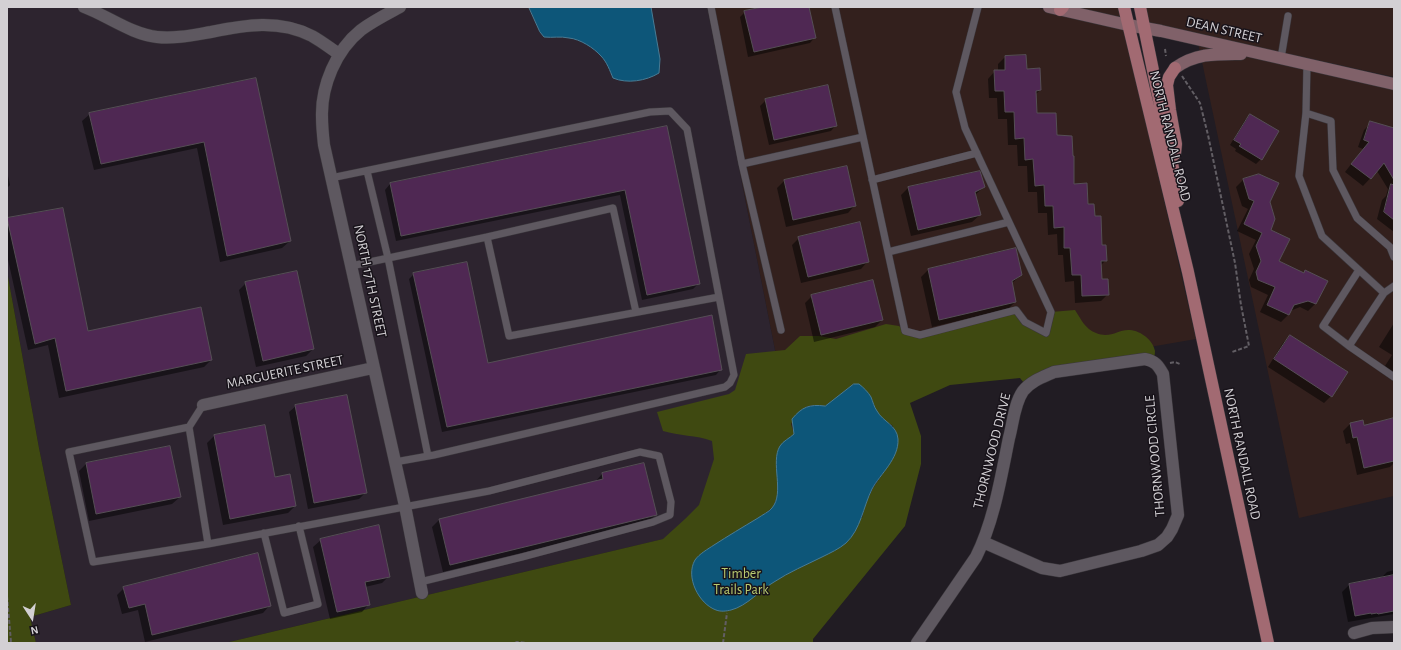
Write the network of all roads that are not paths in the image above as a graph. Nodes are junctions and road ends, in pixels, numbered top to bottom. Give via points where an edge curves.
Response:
1 (84, 7) edge
2 (400, 7) edge
3 (711, 7) edge
4 (835, 7) edge
5 (978, 7) edge
6 (1124, 7) edge
7 (1140, 7) edge
8 (1057, 8) edge
9 (1288, 16) dead end
10 (1128, 25) junction
11 (1144, 27) junction
12 (339, 54) junction
13 (1278, 57) junction
14 (1307, 64) junction
15 (1175, 68) joint
16 (1394, 84) edge
17 (1306, 113) junction
18 (863, 136) junction
19 (977, 153) junction
20 (742, 164) junction
21 (367, 171) junction
22 (1174, 173) junction
23 (332, 178) junction
24 (872, 180) junction
25 (1009, 222) junction
26 (487, 237) junction
27 (888, 252) junction
28 (1394, 257) edge
29 (388, 258) junction
30 (351, 266) junction
31 (1359, 270) junction
32 (1188, 272) junction
33 (1394, 286) edge
34 (1384, 293) junction
35 (719, 297) junction
36 (636, 312) junction
37 (780, 330) dead end
38 (1349, 346) junction
39 (1159, 366) joint
40 (373, 368) junction
41 (1394, 377) edge
42 (203, 405) joint
43 (189, 426) junction
44 (428, 456) junction
45 (395, 462) junction
46 (405, 506) junction
47 (299, 526) junction
48 (264, 533) junction
49 (984, 542) junction
50 (208, 544) junction
51 (421, 587) joint
52 (1394, 627) edge
53 (1354, 634) dead end
54 (917, 643) edge
55 (1268, 643) edge

1 - 12 street via 134,31 155,37 186,37 249,25 280,25 312,36
2 - 12 street, NORTH 17TH STREET via 359,31
3 - 20 lane
4 - 18 lane
5 - 19 lane via 956,92 965,128
6 - 10 main road, NORTH RANDALL ROAD
7 - 11 main road, NORTH RANDALL ROAD
8 - 10 street, DEAN STREET
9 - 13 lane
10 - 11 street, DEAN STREET
10 - 32 main road, NORTH RANDALL ROAD
11 - 13 street, DEAN STREET
11 - 22 main road, NORTH RANDALL ROAD
12 - 23 street, NORTH 17TH STREET via 324,94 322,117 324,145
13 - 14 street, DEAN STREET
13 - 15 street, DEAN STREET via 1204,55 1183,62
14 - 16 street, DEAN STREET
14 - 17 lane
15 - 22 main road, NORTH RANDALL ROAD via 1167,85 1176,144
17 - 28 lane via 1331,121 1333,170 1357,218 1390,247
17 - 31 lane via 1299,176 1322,236
18 - 20 lane
18 - 24 lane
19 - 24 lane
19 - 25 lane
20 - 37 lane
21 - 23 lane
21 - 29 lane
21 - 35 lane via 650,112 670,111 687,129
22 - 32 main road, NORTH RANDALL ROAD
23 - 30 street, NORTH 17TH STREET
24 - 27 lane
25 - 27 lane
25 - 27 lane via 1051,312 1046,333 1024,322 1016,310 920,335 905,331
26 - 29 lane
26 - 36 lane via 509,336
26 - 36 lane via 613,208
29 - 30 lane
29 - 44 lane
30 - 40 street, NORTH 17TH STREET
31 - 34 lane
31 - 38 lane via 1322,326
32 - 55 main road, NORTH RANDALL ROAD
33 - 34 lane
34 - 38 lane
35 - 36 lane
35 - 44 lane via 734,375 725,387
38 - 41 lane
39 - 49 street, THORNWOOD DRIVE via 1154,361 1145,359 1054,372 1030,384 1024,390 1019,397
39 - 49 street, THORNWOOD CIRCLE via 1163,374 1178,515 1167,537 1158,545 1141,551 1060,571 1042,568
40 - 42 street, MARGUERITE STREET
40 - 45 street, NORTH 17TH STREET
42 - 43 lane
43 - 50 lane
43 - 50 lane via 69,452 93,562
44 - 45 lane
45 - 46 street, NORTH 17TH STREET
46 - 47 lane
46 - 51 street, NORTH 17TH STREET
46 - 51 lane via 489,490 640,452 659,456 672,502 670,515 653,522
47 - 48 lane
47 - 48 lane via 318,604 284,613
48 - 50 lane
49 - 54 street, THORNWOOD DRIVE
52 - 53 street via 1372,628

